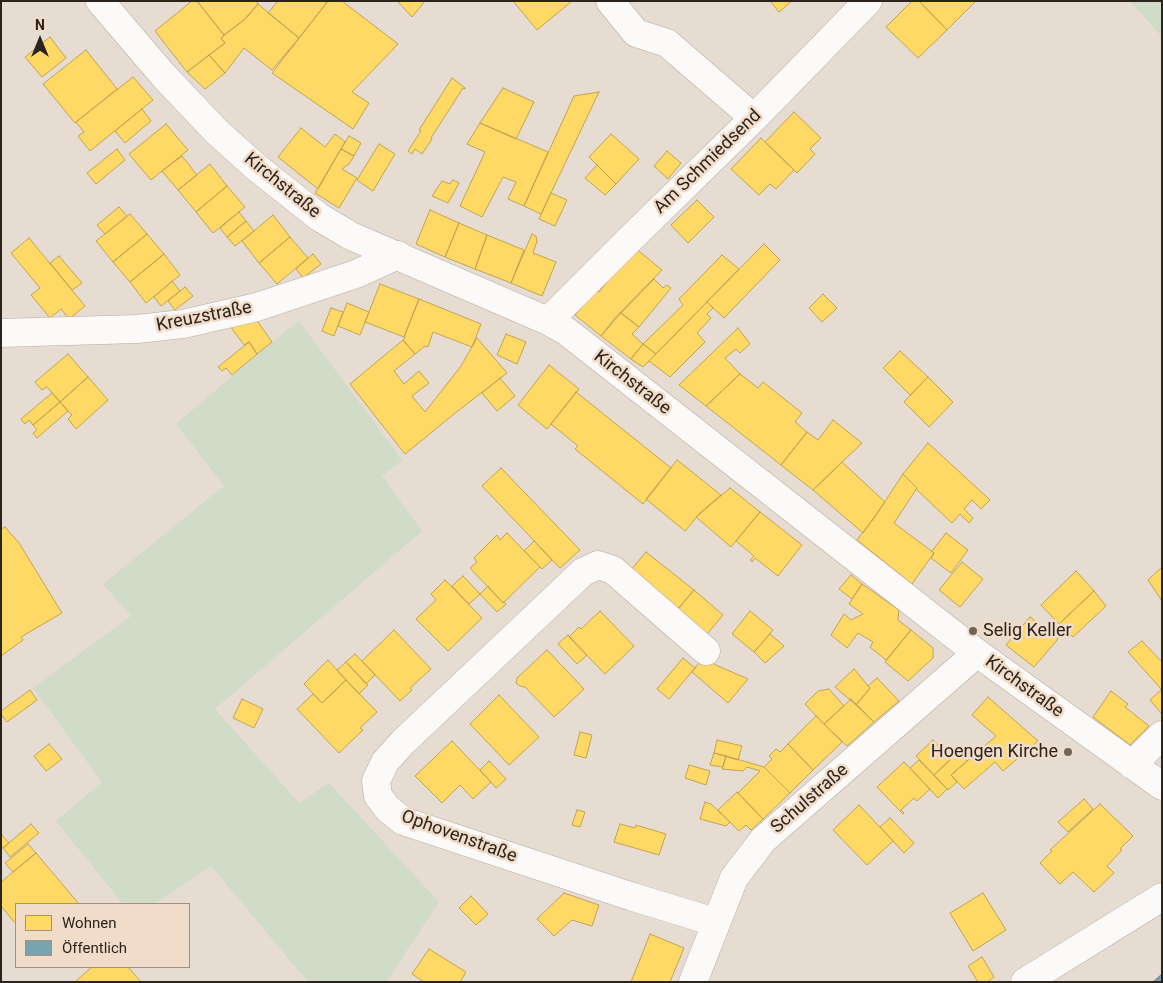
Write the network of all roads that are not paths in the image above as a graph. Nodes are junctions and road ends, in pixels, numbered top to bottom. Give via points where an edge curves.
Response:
1 (100, 1) edge
2 (610, 1) edge
3 (868, 1) edge
4 (754, 118) junction
5 (398, 255) junction
6 (548, 321) junction
7 (1, 333) edge
8 (706, 651) dead end
9 (977, 653) junction
10 (1162, 735) edge
11 (1132, 764) junction
12 (1162, 786) edge
13 (1162, 897) edge
14 (715, 922) junction
15 (693, 982) edge
16 (1025, 982) edge

1 - 5 street, Kirchstraße via 163,75 217,132 256,167 319,217 351,236
2 - 4 street via 636,33 667,43
3 - 4 street, Am Schmiedsend
4 - 6 street, Am Schmiedsend
5 - 6 street, Kirchstraße
5 - 7 street, Kreuzstraße via 356,274 257,307 183,324 137,330
6 - 9 street, Kirchstraße via 566,331
8 - 14 street, Ophovenstraße via 604,560 583,572 403,742 385,762 376,781 378,796 403,821
9 - 11 street, Kirchstraße
9 - 14 street, Schulstraße via 763,840 734,878
10 - 11 street
11 - 12 street, Kirchstraße
13 - 16 street
14 - 15 street, Schulstraße

